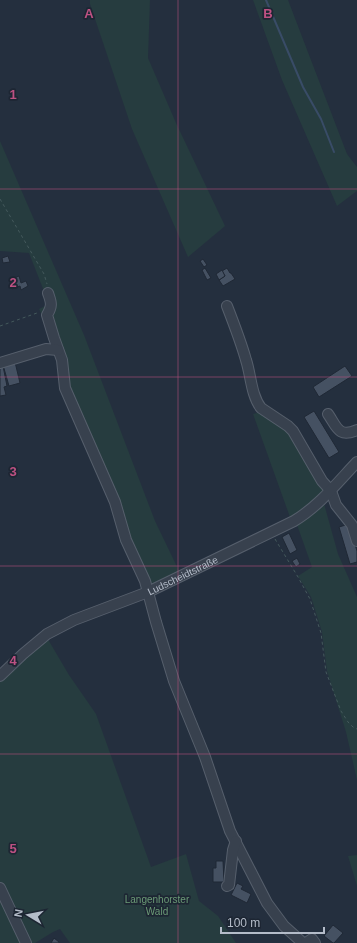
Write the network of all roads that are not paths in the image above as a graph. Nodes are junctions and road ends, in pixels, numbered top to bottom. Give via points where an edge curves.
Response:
1 (48, 292) road end
2 (227, 306) dead end
3 (58, 350) junction
4 (0, 364) edge
5 (328, 414) dead end
6 (357, 430) edge
7 (357, 462) edge
8 (331, 492) junction
9 (355, 524) edge
10 (357, 541) edge
11 (148, 592) junction
12 (0, 676) edge
13 (236, 841) junction
14 (227, 886) dead end
15 (0, 888) edge
16 (26, 943) edge
17 (305, 943) edge
18 (315, 943) edge

1 - 3 street via 51,309 47,315
2 - 8 street via 258,404 293,431
3 - 4 street via 46,349
3 - 11 street via 62,360 65,388 115,502 126,540
5 - 6 street via 339,431 345,433
7 - 8 street, Ludscheidtstraße
8 - 9 street via 336,504
8 - 11 street, Ludscheidtstraße via 303,515
9 - 10 street
11 - 12 street, Ludscheidtstraße via 74,620 46,634
11 - 13 street via 174,681
13 - 14 street
13 - 17 street via 267,903 284,926
15 - 16 street
17 - 18 street via 312,939

